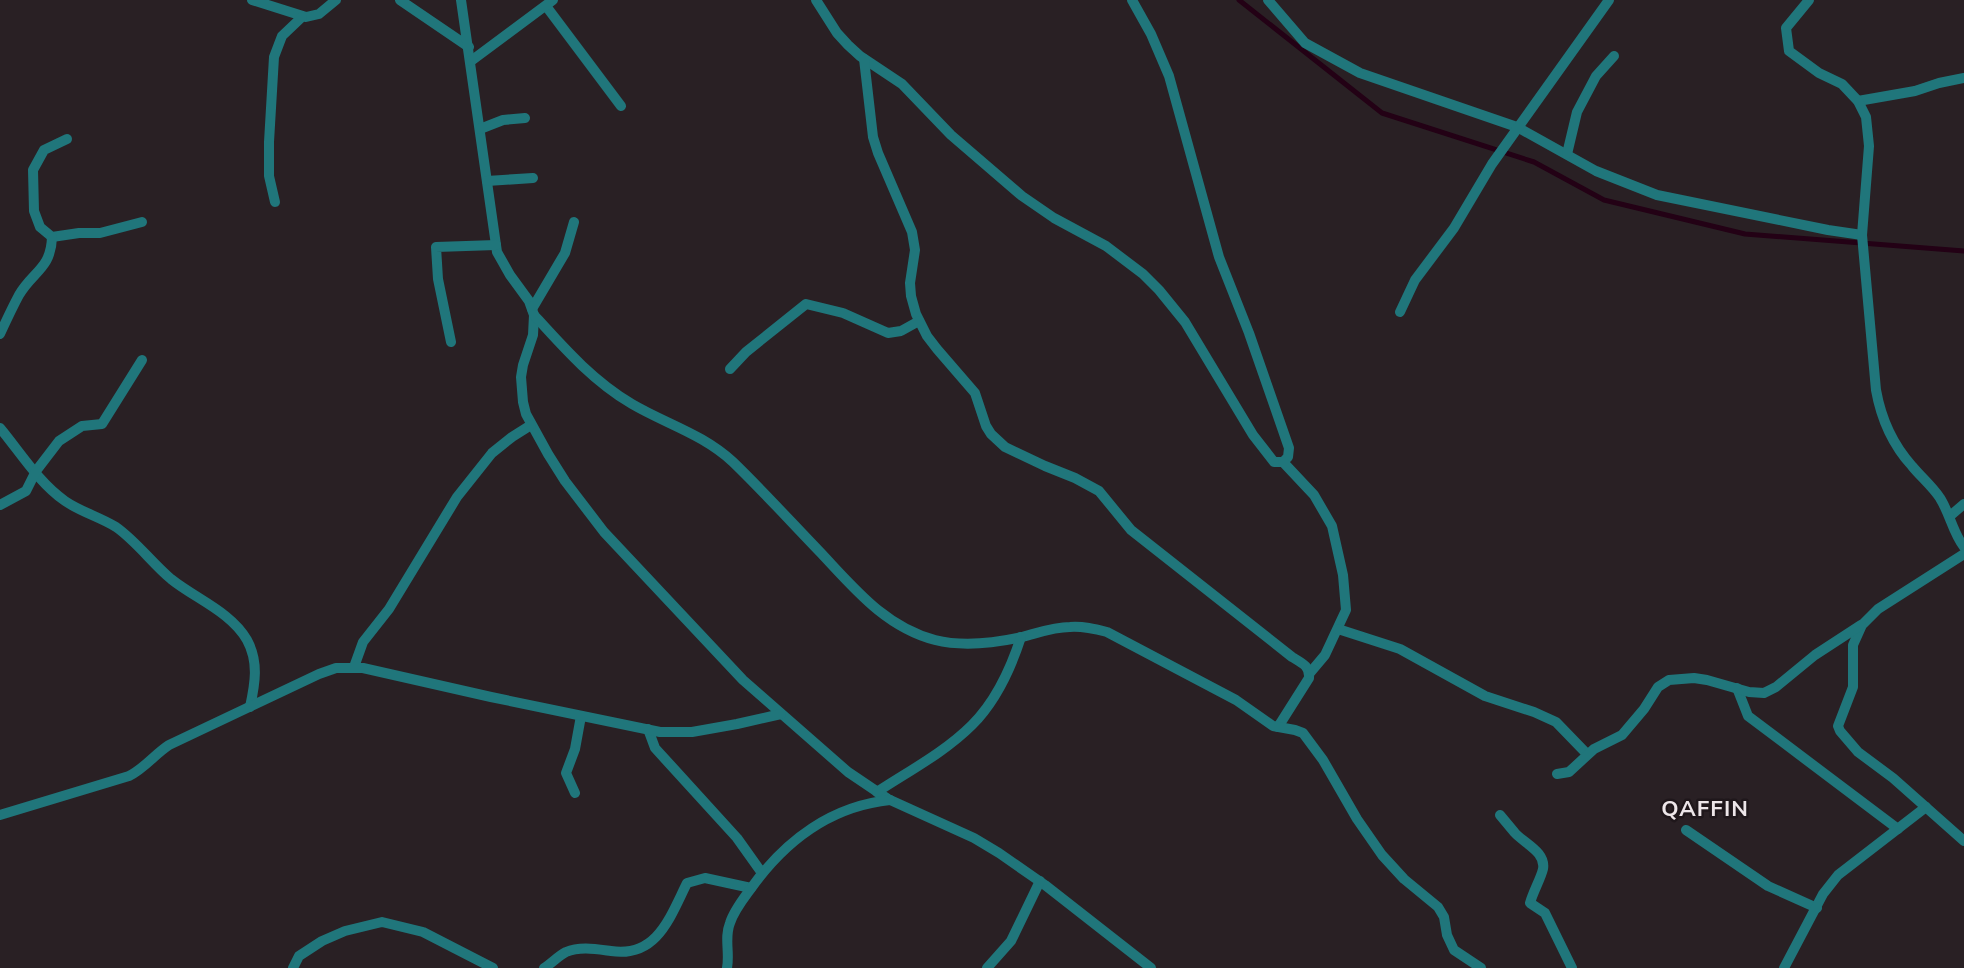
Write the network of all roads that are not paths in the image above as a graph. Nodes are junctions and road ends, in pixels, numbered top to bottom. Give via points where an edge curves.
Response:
1 (252, 0) edge
2 (336, 0) edge
3 (400, 0) edge
4 (461, 0) edge
5 (816, 0) edge
6 (1132, 0) edge
7 (1268, 0) edge
8 (1609, 0) edge
9 (1809, 0) edge
10 (550, 3) edge
11 (302, 17) junction
12 (469, 47) junction
13 (1614, 56) dead end
14 (864, 59) junction
15 (471, 61) junction
16 (1964, 78) edge
17 (1858, 101) junction
18 (621, 106) dead end
19 (525, 118) dead end
20 (1517, 127) junction
21 (480, 129) junction
22 (67, 139) dead end
23 (1567, 154) junction
24 (534, 178) dead end
25 (487, 181) junction
26 (275, 202) dead end
27 (142, 222) dead end
28 (574, 222) dead end
29 (1862, 235) junction
30 (52, 237) junction
31 (496, 245) junction
32 (533, 312) junction
33 (1400, 312) dead end
34 (919, 321) junction
35 (0, 334) edge
36 (451, 342) dead end
37 (142, 360) dead end
38 (730, 369) dead end
39 (531, 425) junction
40 (0, 428) edge
41 (1283, 462) junction
42 (36, 471) junction
43 (1964, 504) edge
44 (0, 505) edge
45 (1950, 516) junction
46 (1964, 547) edge
47 (1964, 554) edge
48 (1862, 625) junction
49 (1338, 629) junction
50 (1021, 637) junction
51 (354, 667) junction
52 (1309, 674) junction
53 (1737, 688) junction
54 (250, 707) junction
55 (781, 714) junction
56 (581, 716) junction
57 (1278, 727) junction
58 (648, 729) junction
59 (1587, 754) junction
60 (1558, 774) dead end
61 (877, 792) junction
62 (575, 793) dead end
63 (890, 800) junction
64 (1926, 807) junction
65 (0, 815) edge
66 (1500, 815) dead end
67 (1898, 829) junction
68 (1686, 830) dead end
69 (1964, 841) edge
70 (762, 873) junction
71 (1040, 881) junction
72 (751, 888) junction
73 (1817, 908) junction
74 (292, 968) edge
75 (493, 968) edge
76 (544, 968) edge
77 (727, 968) edge
78 (987, 968) edge
79 (1151, 968) edge
80 (1481, 968) edge
81 (1572, 968) edge
82 (1784, 968) edge

1 - 11 street
2 - 11 street via 319,14
3 - 12 street
4 - 12 street
5 - 14 street via 837,33
6 - 41 street via 1169,76 1219,258 1289,450
7 - 20 street via 1305,43 1360,73
8 - 20 street
9 - 17 street via 1786,28 1789,51 1819,73 1842,84
10 - 15 street
10 - 18 street
11 - 26 street via 282,36 274,57 269,176
12 - 15 street
13 - 23 street via 1596,76 1577,112
14 - 34 street via 874,138 914,241 910,284
14 - 41 street via 902,84 951,135 1037,207 1106,246 1143,274 1186,322 1258,442 1274,462
15 - 21 street
16 - 17 street
17 - 29 street via 1866,117 1869,135
19 - 21 street via 503,120
20 - 23 street
20 - 33 street via 1454,228 1415,280
21 - 25 street
22 - 30 street via 44,150 32,170 34,211 40,227
23 - 29 street via 1596,171 1657,195
24 - 25 street
25 - 31 street
27 - 30 street via 100,233
28 - 32 street via 566,253
29 - 45 street via 1876,390 1882,415 1900,450 1935,491
30 - 35 street via 48,262 20,294
31 - 32 street via 497,254
31 - 36 street via 436,247 438,279
32 - 39 street via 532,335 521,377 523,402
32 - 50 street via 581,365 619,396 653,416 689,431 720,451 874,608 893,622 922,636 953,643
34 - 38 street via 888,334 842,314 806,304 790,314
34 - 52 street via 937,349 975,393 986,426 998,441 1099,491 1131,530 1305,666
37 - 42 street via 102,424 82,426 60,441
39 - 51 street via 492,453 457,497 389,609 363,642
39 - 55 street via 565,481 604,532 742,680
40 - 42 street
41 - 49 street via 1314,495 1332,526 1343,575 1346,610
42 - 44 street via 26,492
42 - 54 street via 65,501 118,529 173,580 233,622 247,641 254,662
43 - 45 street
45 - 46 street
47 - 48 street via 1878,609
48 - 53 street via 1815,655 1772,690 1757,693
48 - 64 street via 1853,645 1853,688 1839,722 1839,730 1858,752
49 - 52 street via 1325,655
49 - 59 street via 1400,649 1484,696 1556,722
50 - 57 street via 1068,627 1107,632 1236,700
50 - 61 street via 997,691 972,724 961,735
51 - 54 street via 324,672
51 - 56 street
52 - 57 street
53 - 59 street via 1701,679 1669,680 1658,687 1627,731
53 - 67 street via 1748,716
54 - 65 street via 169,745 129,776
55 - 58 street via 689,733
55 - 61 street via 848,772
56 - 58 street
56 - 62 street via 575,749 566,773
57 - 80 street via 1295,730 1306,737 1382,855 1404,879 1438,907 1454,950
58 - 70 street via 655,748 737,838
59 - 60 street via 1572,770
61 - 63 street
63 - 70 street via 846,810 814,825
63 - 71 street via 974,838
64 - 67 street
64 - 69 street
66 - 81 street via 1543,861 1543,871 1530,903 1545,913
67 - 73 street via 1838,875
68 - 73 street via 1768,886
70 - 72 street
71 - 78 street via 1011,941
71 - 79 street
72 - 76 street via 705,878 687,883 668,923 641,949 621,952 589,948 566,952
72 - 77 street via 730,921 726,937
73 - 82 street
74 - 75 street via 299,956 322,941 345,931 382,922 422,932

